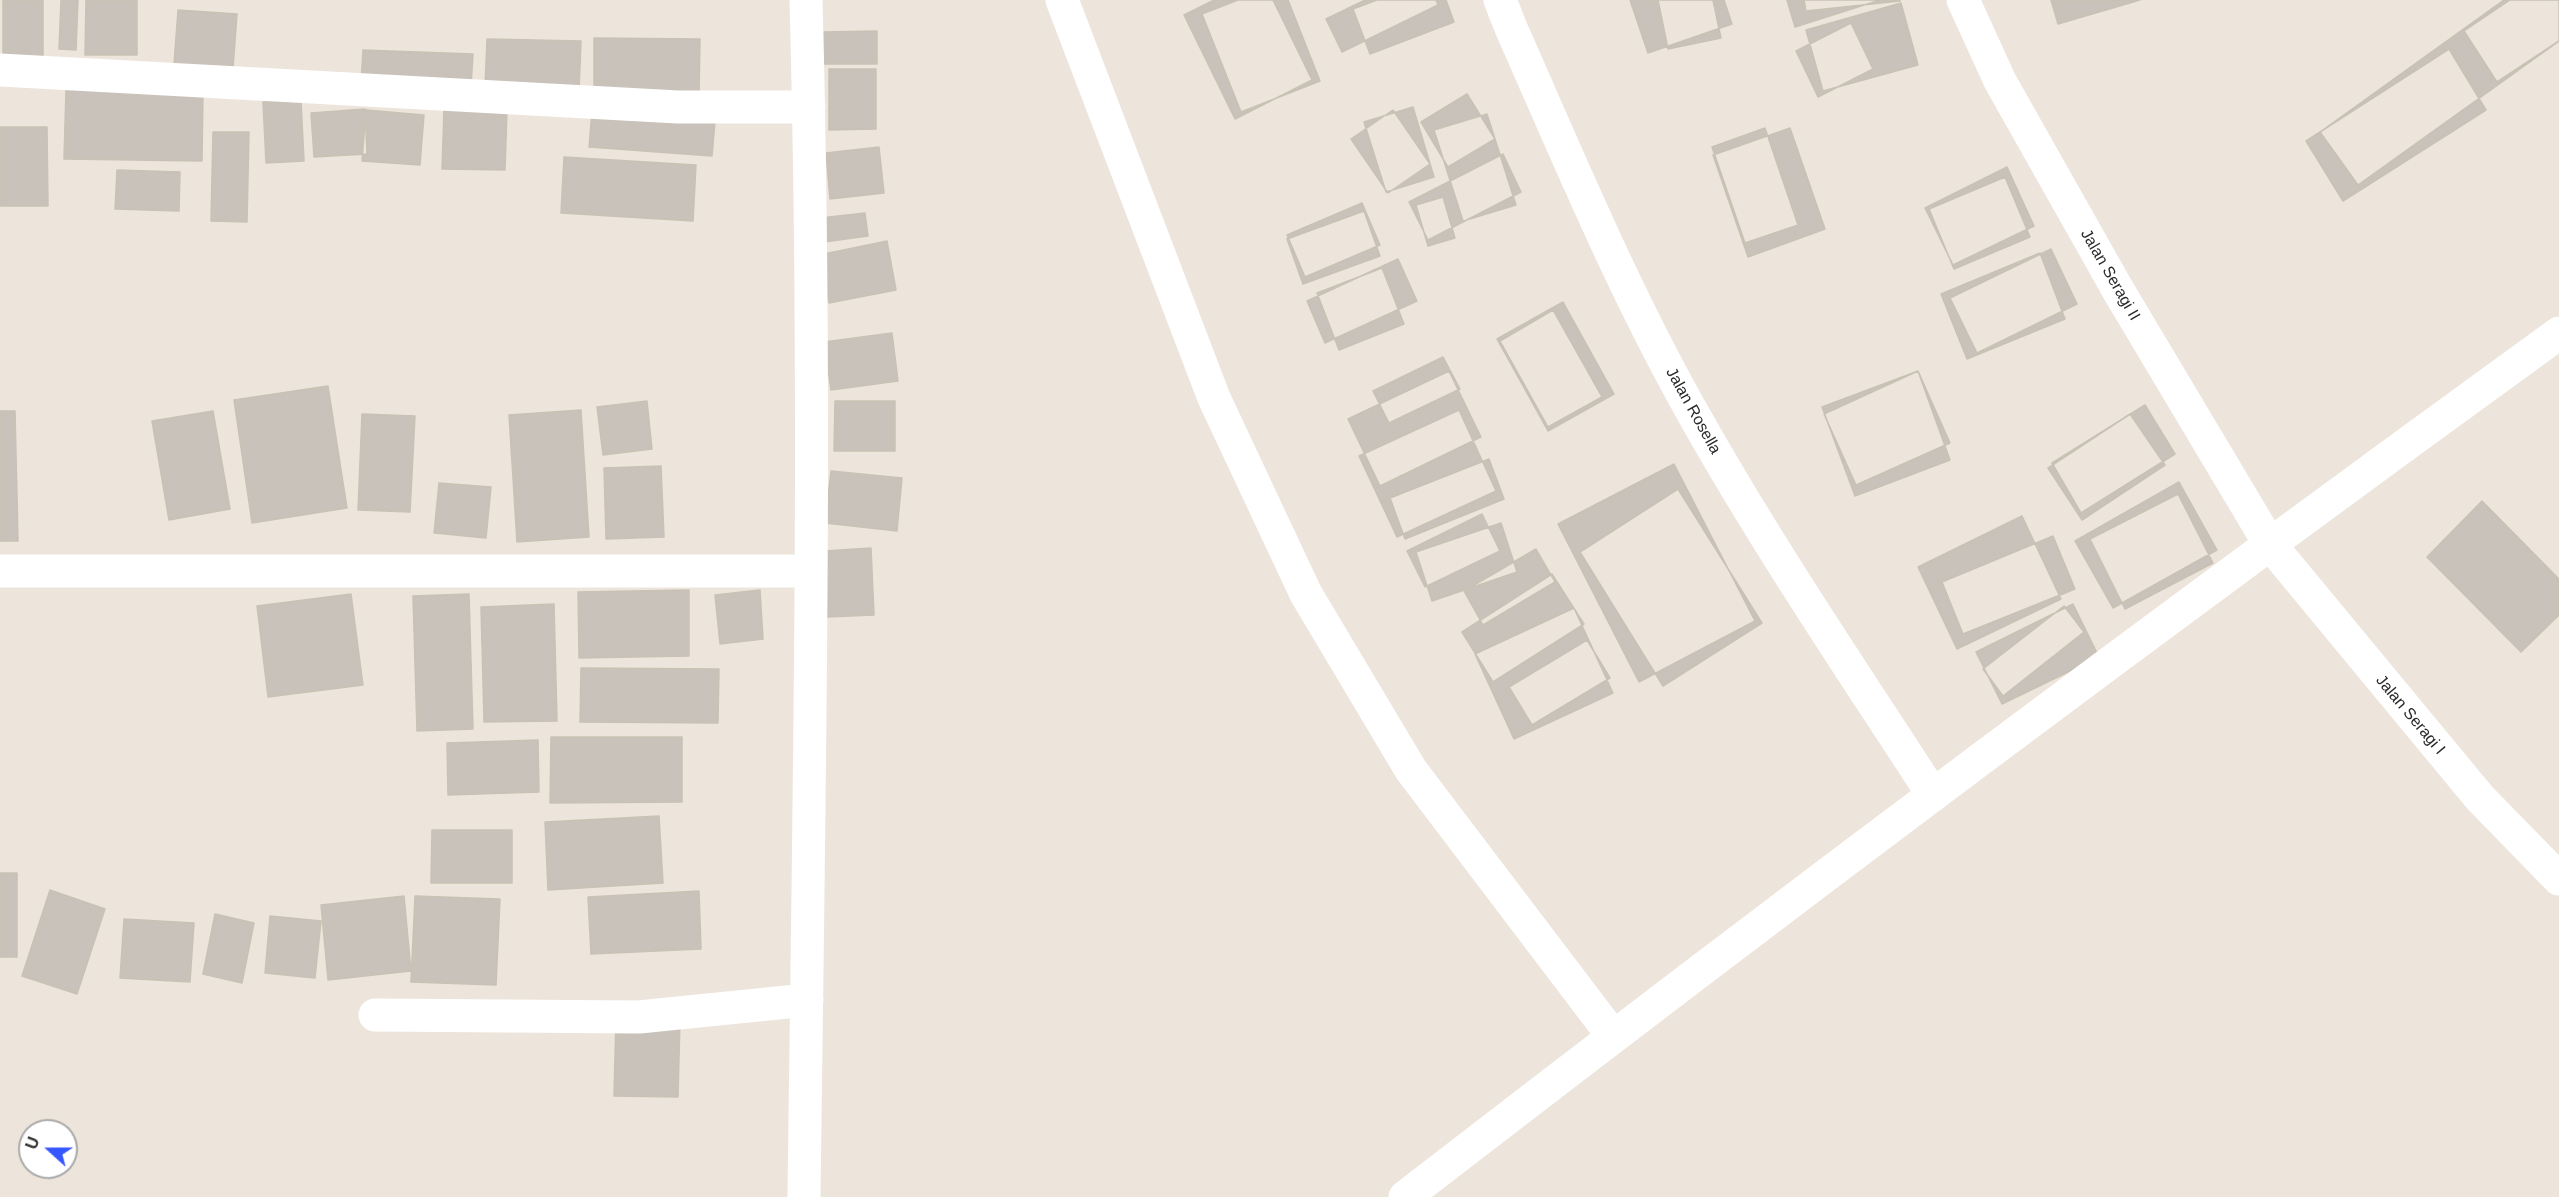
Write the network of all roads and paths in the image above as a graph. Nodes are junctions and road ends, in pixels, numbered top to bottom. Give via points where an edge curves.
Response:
1 (806, 0) edge
2 (1062, 0) edge
3 (1500, 0) edge
4 (1963, 0) edge
5 (0, 70) edge
6 (809, 107) junction
7 (2559, 333) edge
8 (2269, 543) junction
9 (0, 571) edge
10 (811, 571) junction
11 (1933, 795) junction
12 (2559, 879) edge
13 (807, 1000) junction
14 (375, 1015) dead end
15 (1613, 1036) junction
16 (804, 1197) edge
17 (1405, 1197) edge

1 - 6 street
2 - 15 street via 1214,398 1306,594 1411,770
3 - 11 street, Jalan Rosella via 1624,279 1698,423 1770,543
4 - 8 street, Jalan Seragi II via 2000,81
5 - 6 street via 666,106
6 - 10 street
7 - 8 street
8 - 11 street
8 - 12 street, Jalan Seragi I via 2480,798
9 - 10 street
10 - 13 street
11 - 15 street
13 - 14 street via 639,1017
13 - 16 street
15 - 17 street

